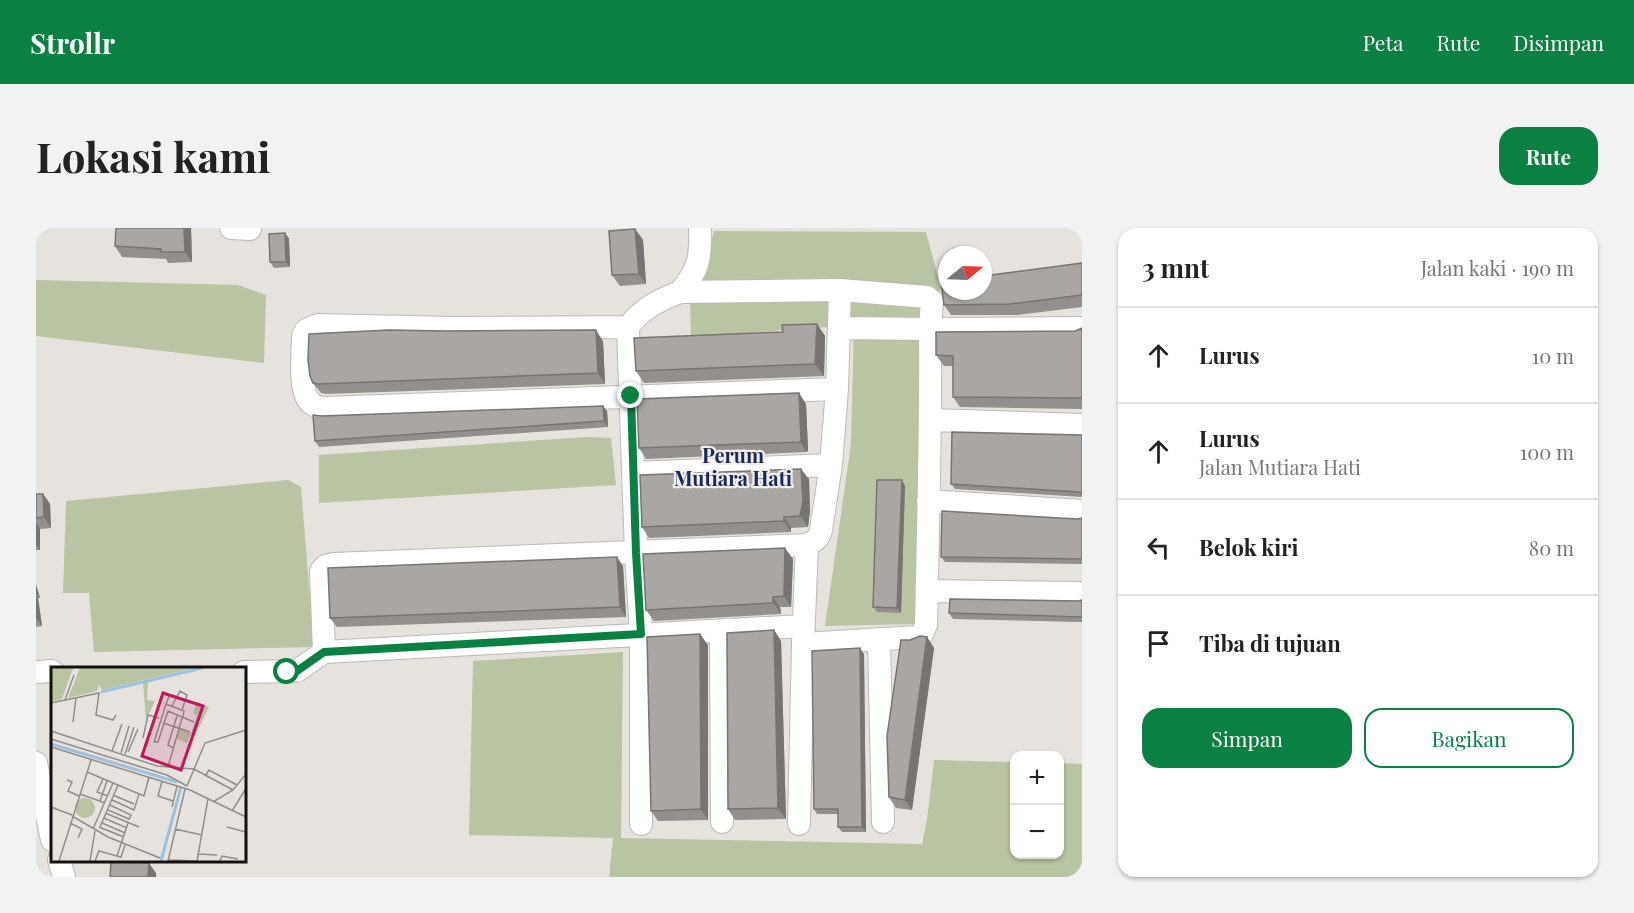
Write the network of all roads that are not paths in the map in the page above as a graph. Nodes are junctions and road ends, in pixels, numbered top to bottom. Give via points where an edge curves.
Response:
1 (700, 228) edge
2 (840, 290) junction
3 (680, 292) junction
4 (628, 327) junction
5 (839, 328) junction
6 (1082, 328) edge
7 (930, 329) junction
8 (837, 389) junction
9 (631, 396) junction
10 (931, 420) junction
11 (1082, 425) edge
12 (831, 465) junction
13 (633, 473) junction
14 (928, 501) junction
15 (1082, 511) edge
16 (807, 545) junction
17 (636, 553) junction
18 (927, 591) junction
19 (1082, 593) edge
20 (721, 631) junction
21 (641, 634) junction
22 (803, 635) junction
23 (879, 639) junction
24 (324, 652) junction
25 (51, 671) edge
26 (36, 672) edge
27 (246, 672) edge
28 (36, 763) edge
29 (722, 822) dead end
30 (883, 822) dead end
31 (642, 824) dead end
32 (799, 824) dead end
33 (51, 835) edge
34 (58, 862) edge
35 (64, 877) edge

1 - 3 street via 698,263 692,279
2 - 3 street
2 - 5 street
2 - 7 street via 927,297 932,301
3 - 4 street via 644,309
4 - 9 street
4 - 9 street via 318,325 306,330 303,336 303,386 309,402 325,408
5 - 7 street
5 - 8 street
6 - 7 street
7 - 10 street
8 - 9 street
8 - 12 street
9 - 13 street
10 - 11 street
10 - 14 street
12 - 13 street
12 - 16 street via 820,535
13 - 17 street
14 - 15 street
14 - 18 street
16 - 17 street
16 - 22 street
17 - 21 street
17 - 24 street via 325,566 321,571
18 - 19 street
18 - 23 street via 926,626 922,634
20 - 21 street
20 - 22 street
20 - 29 street
21 - 24 street
21 - 31 street
22 - 23 street
22 - 32 street
23 - 30 street
24 - 27 street via 297,671
25 - 26 street
28 - 33 street
34 - 35 street

